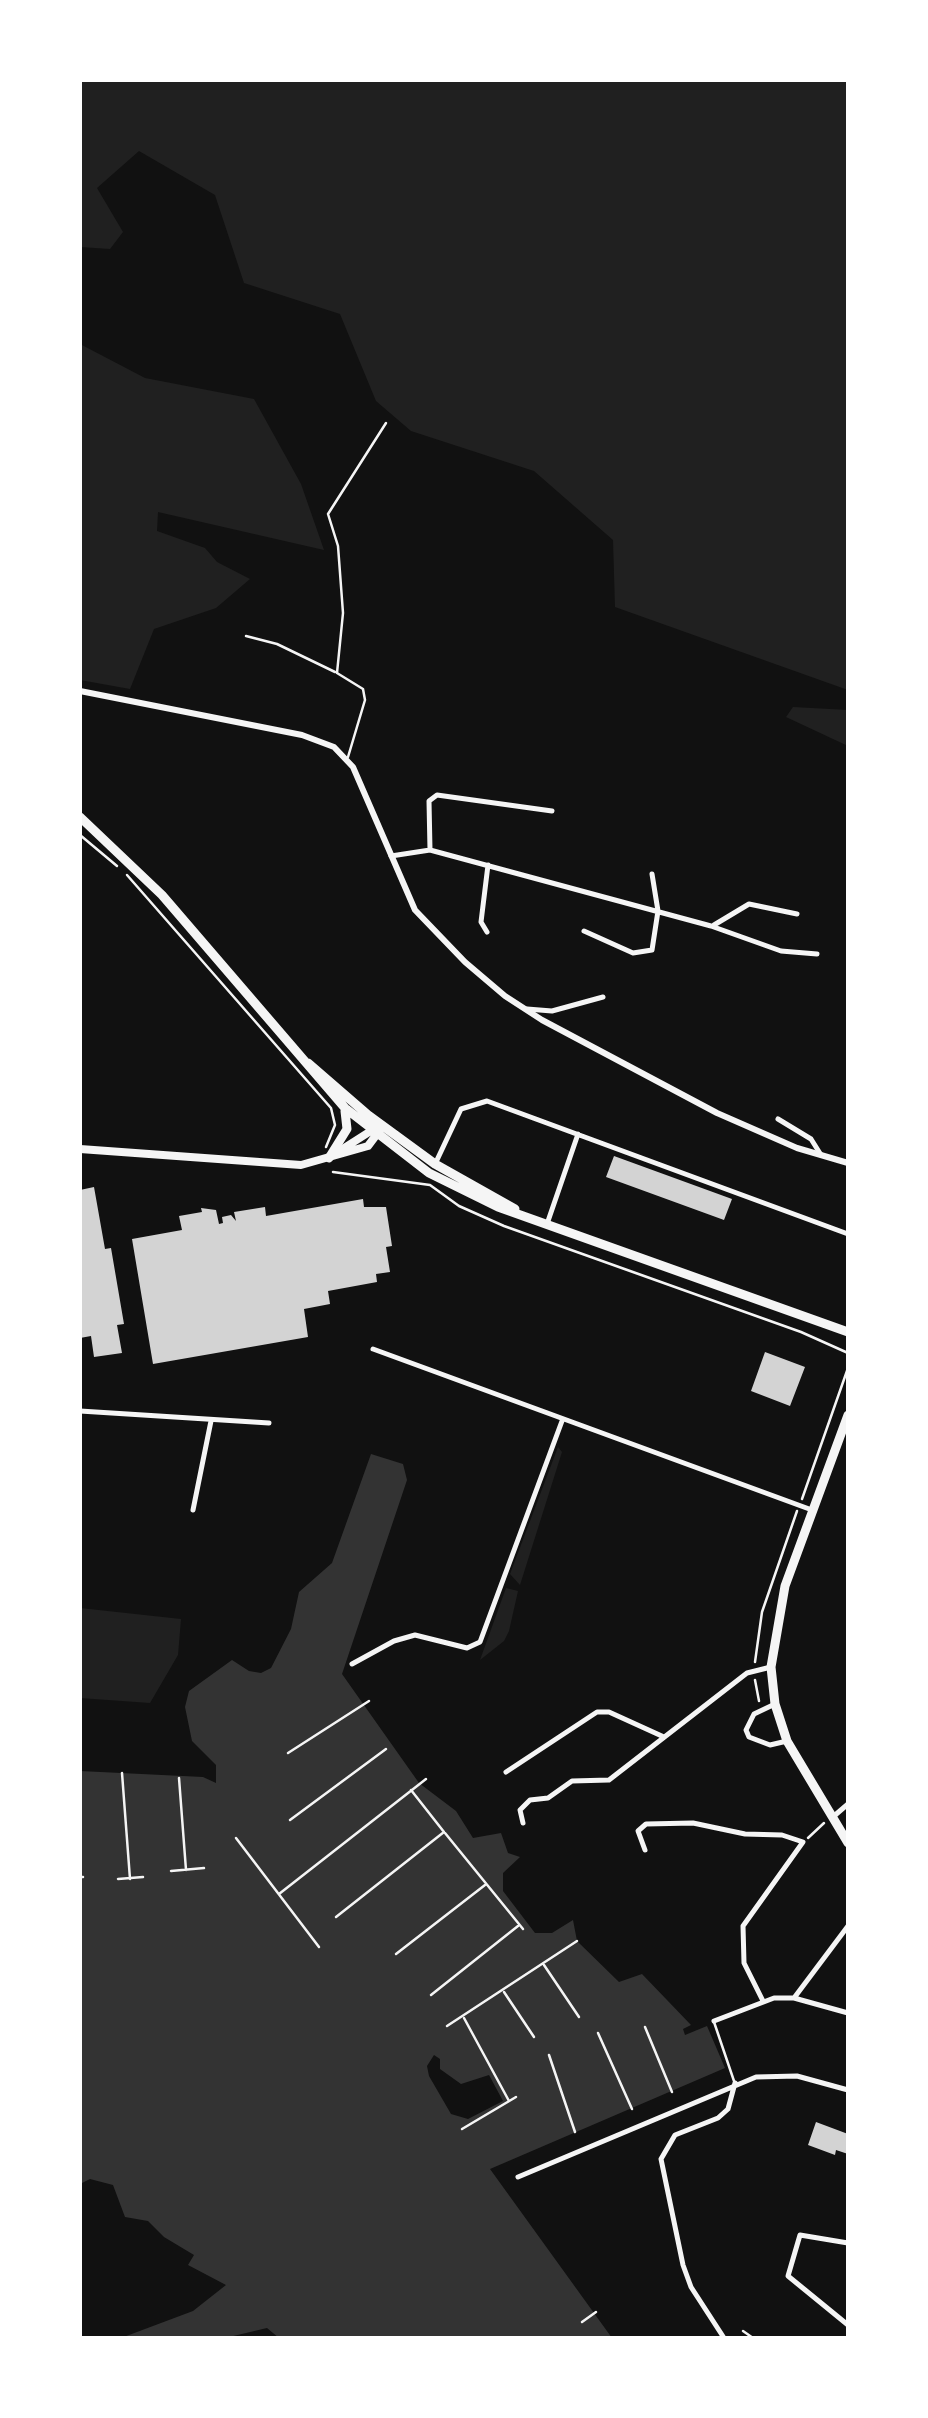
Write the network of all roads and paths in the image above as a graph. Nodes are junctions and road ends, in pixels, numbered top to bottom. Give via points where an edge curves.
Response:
1 (386, 422) dead end
2 (246, 636) dead end
3 (336, 673) junction
4 (80, 691) edge
5 (348, 757) junction
6 (552, 811) dead end
7 (80, 817) edge
8 (80, 835) edge
9 (430, 850) junction
10 (391, 856) junction
11 (488, 865) junction
12 (652, 874) dead end
13 (658, 911) junction
14 (796, 914) dead end
15 (711, 926) junction
16 (584, 931) dead end
17 (487, 932) dead end
18 (817, 954) dead end
19 (603, 997) dead end
20 (524, 1008) junction
21 (306, 1061) junction
22 (344, 1108) junction
23 (778, 1119) dead end
24 (381, 1126) junction
25 (374, 1134) junction
26 (578, 1134) junction
27 (80, 1149) edge
28 (327, 1154) junction
29 (821, 1156) junction
30 (437, 1160) dead end
31 (848, 1163) edge
32 (333, 1172) dead end
33 (526, 1216) junction
34 (547, 1224) junction
35 (848, 1234) edge
36 (848, 1332) edge
37 (372, 1350) dead end
38 (848, 1353) edge
39 (848, 1368) edge
40 (80, 1412) edge
41 (848, 1415) edge
42 (211, 1420) junction
43 (562, 1421) junction
44 (268, 1423) dead end
45 (845, 1433) edge
46 (799, 1506) junction
47 (193, 1510) dead end
48 (812, 1510) junction
49 (352, 1664) dead end
50 (771, 1666) junction
51 (754, 1668) junction
52 (369, 1700) dead end
53 (775, 1704) junction
54 (761, 1708) junction
55 (664, 1738) junction
56 (787, 1741) junction
57 (386, 1749) dead end
58 (288, 1753) dead end
59 (506, 1772) dead end
60 (122, 1774) dead end
61 (179, 1778) dead end
62 (426, 1779) dead end
63 (411, 1790) junction
64 (848, 1804) edge
65 (829, 1819) junction
66 (290, 1820) dead end
67 (523, 1823) dead end
68 (444, 1832) junction
69 (236, 1838) dead end
70 (803, 1842) junction
71 (848, 1843) edge
72 (645, 1850) dead end
73 (204, 1868) dead end
74 (186, 1870) junction
75 (172, 1871) dead end
76 (130, 1878) junction
77 (143, 1878) dead end
78 (118, 1880) dead end
79 (486, 1884) junction
80 (279, 1894) junction
81 (336, 1917) dead end
82 (848, 1926) edge
83 (577, 1940) dead end
84 (320, 1947) dead end
85 (396, 1954) dead end
86 (543, 1964) junction
87 (503, 1991) junction
88 (431, 1995) dead end
89 (794, 1998) junction
90 (763, 2001) junction
91 (848, 2012) edge
92 (463, 2016) junction
93 (578, 2017) dead end
94 (714, 2021) joint
95 (448, 2026) dead end
96 (645, 2027) dead end
97 (598, 2033) dead end
98 (534, 2037) dead end
99 (549, 2055) dead end
100 (735, 2083) junction
101 (848, 2090) edge
102 (672, 2092) dead end
103 (516, 2097) dead end
104 (509, 2101) junction
105 (632, 2109) dead end
106 (462, 2129) dead end
107 (575, 2132) dead end
108 (518, 2177) dead end
109 (848, 2244) edge
110 (596, 2312) dead end
111 (582, 2322) dead end
112 (848, 2325) edge
113 (743, 2331) dead end
114 (724, 2338) edge
115 (753, 2338) edge

1 - 3 lane via 328,514 338,546 343,614
2 - 3 lane via 296,651
3 - 5 lane via 365,694
4 - 5 street via 302,735
5 - 10 street
6 - 9 street via 437,794 429,801
7 - 21 main road via 162,895
8 - 28 path via 170,920 331,1108 335,1125
9 - 10 street
9 - 11 street
10 - 20 street via 424,920
11 - 13 street
11 - 17 street via 482,922
12 - 13 street
13 - 15 street
13 - 16 street via 655,946 648,953
14 - 15 street via 749,904
15 - 18 street via 781,951
19 - 20 street via 548,1012
20 - 29 street via 717,1113
21 - 22 main road
21 - 24 main road
22 - 25 main road
22 - 28 main road via 347,1129
23 - 29 street via 811,1139
24 - 25 main road
24 - 33 main road
25 - 28 main road
25 - 33 main road via 457,1188
26 - 30 street via 478,1102 461,1109
26 - 34 street
26 - 35 street
27 - 28 main road via 292,1165
29 - 31 street
32 - 38 path via 430,1185 504,1226
33 - 34 main road
34 - 36 main road
37 - 43 street
39 - 46 path
40 - 42 street
41 - 45 main road
42 - 44 street
42 - 47 street
43 - 46 street
43 - 49 street via 480,1642 467,1648 415,1635
45 - 48 main road
46 - 48 street
46 - 51 path via 762,1612
48 - 50 main road via 777,1613
50 - 51 street
50 - 53 main road
51 - 54 path
51 - 55 street
52 - 58 path
53 - 54 street
53 - 56 main road
54 - 56 street via 746,1722 749,1737 770,1745
55 - 59 street via 597,1712
55 - 67 street via 609,1780 572,1781 552,1796 530,1800 520,1810
56 - 65 main road
57 - 66 path
60 - 76 path
61 - 74 path
62 - 63 path
63 - 68 path
63 - 80 path
64 - 65 street
65 - 70 path
65 - 71 main road
68 - 79 path
68 - 81 path
69 - 80 path
70 - 72 street via 694,1823 646,1824 638,1831
70 - 90 street via 743,1926 744,1963
73 - 74 path
74 - 75 path
76 - 77 path
76 - 78 path
79 - 85 path
79 - 88 path via 521,1927
80 - 84 path
82 - 89 street
83 - 86 path
86 - 87 path
86 - 93 path
87 - 92 path
87 - 98 path
89 - 90 street
89 - 91 street
90 - 94 street
92 - 95 path
92 - 104 path
94 - 100 lane
96 - 102 path
97 - 105 path
99 - 107 path
100 - 101 street via 796,2076
100 - 108 street
100 - 114 street via 728,2108 675,2135 661,2159 683,2265
103 - 104 path
104 - 106 path
109 - 112 street via 800,2235 788,2276
110 - 111 path
113 - 115 lane

